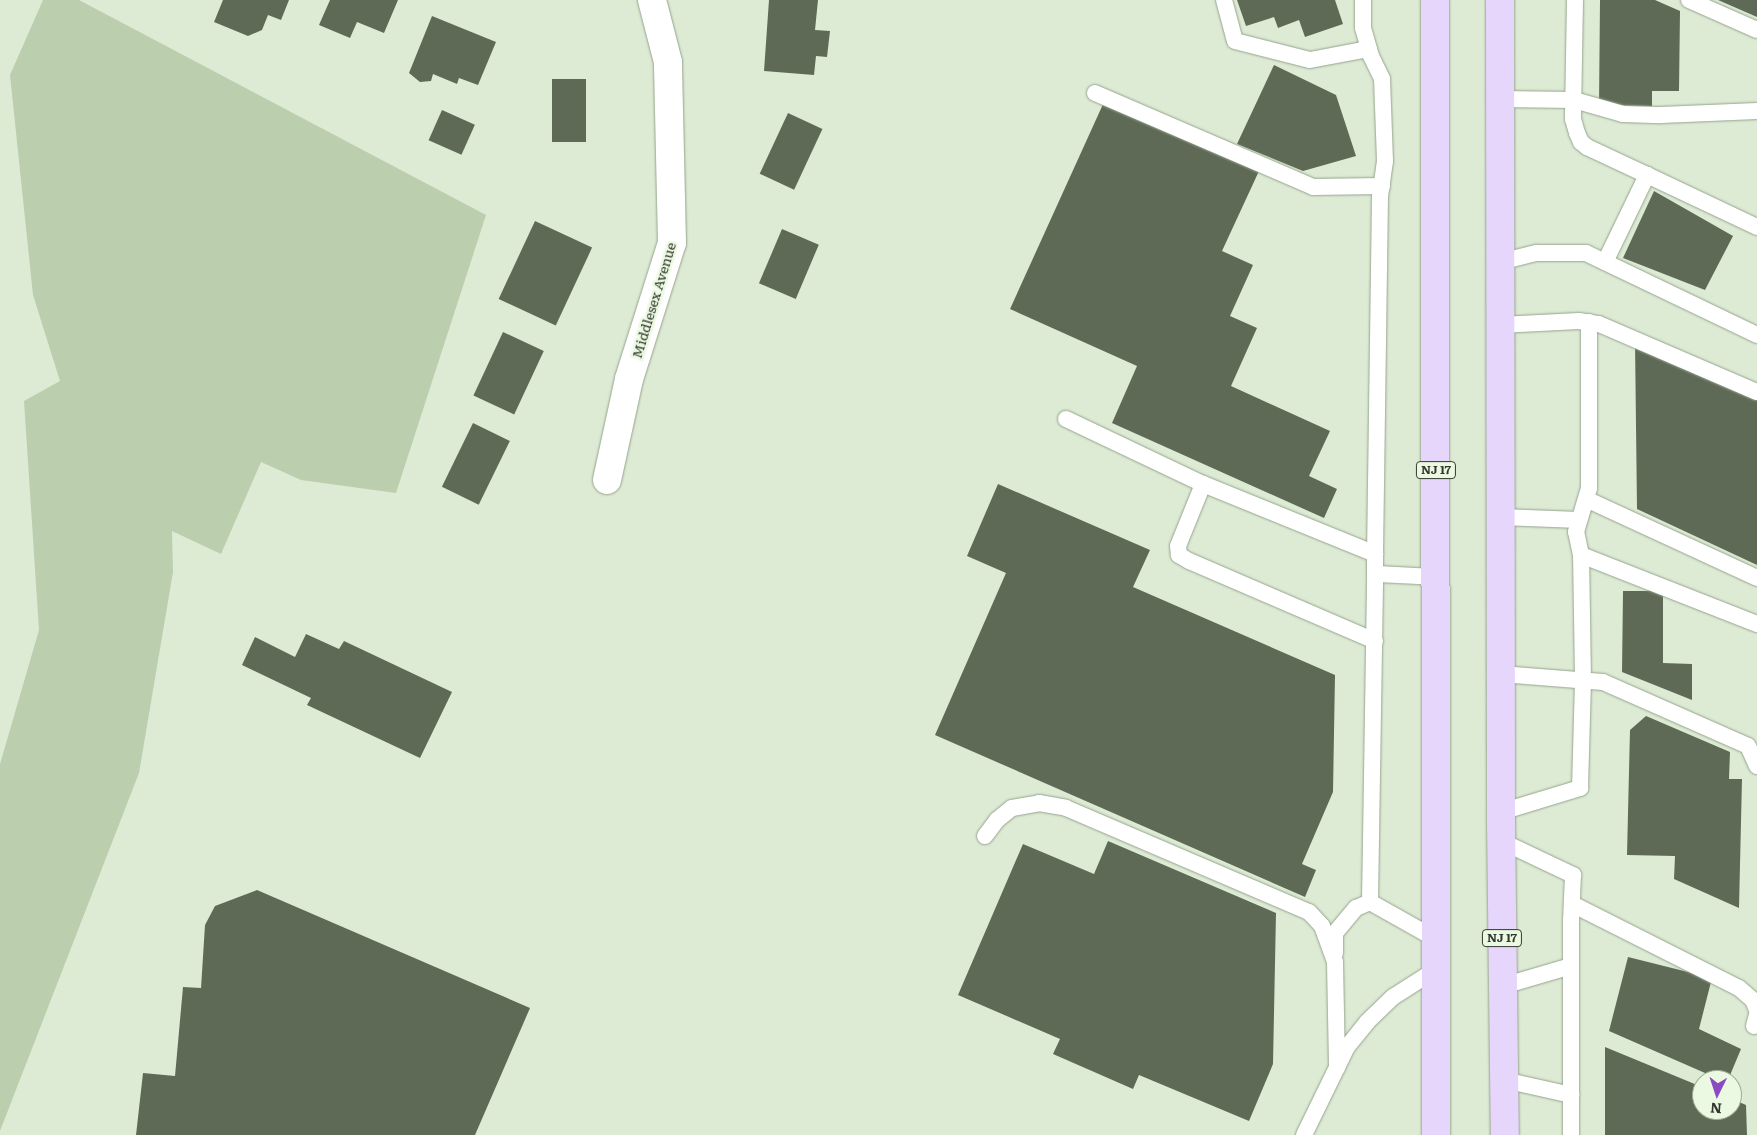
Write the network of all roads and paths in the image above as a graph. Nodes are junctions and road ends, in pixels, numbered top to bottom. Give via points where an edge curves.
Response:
1 (652, 0) edge
2 (1224, 0) edge
3 (1363, 0) edge
4 (1435, 0) edge
5 (1500, 0) edge
6 (1575, 0) edge
7 (1689, 0) edge
8 (1757, 30) edge
9 (1369, 48) junction
10 (1094, 93) dead end
11 (1500, 99) junction
12 (1574, 100) junction
13 (1757, 111) edge
14 (1647, 175) junction
15 (1382, 186) junction
16 (1757, 227) edge
17 (1500, 262) junction
18 (1604, 262) junction
19 (1589, 322) junction
20 (1500, 324) junction
21 (1757, 335) edge
22 (1757, 392) edge
23 (1066, 420) dead end
24 (607, 480) dead end
25 (1203, 484) junction
26 (1586, 499) junction
27 (1501, 517) junction
28 (1579, 520) junction
29 (1375, 554) junction
30 (1582, 555) junction
31 (1376, 574) junction
32 (1436, 577) junction
33 (1757, 578) edge
34 (1757, 624) edge
35 (1374, 641) junction
36 (1501, 674) junction
37 (1583, 680) junction
38 (1757, 766) edge
39 (1501, 812) junction
40 (985, 836) dead end
41 (1501, 841) junction
42 (1370, 902) junction
43 (1572, 904) junction
44 (1436, 939) junction
45 (1335, 962) junction
46 (1571, 966) junction
47 (1436, 969) junction
48 (1503, 986) junction
49 (1757, 1010) edge
50 (1337, 1068) junction
51 (1504, 1080) junction
52 (1571, 1096) junction
53 (1304, 1135) edge
54 (1436, 1135) edge
55 (1505, 1135) edge
56 (1571, 1135) edge

1 - 24 street, Middlesex Avenue via 668,62 672,244 629,379
2 - 9 lane via 1235,41 1310,60
3 - 9 lane via 1363,28
4 - 32 highway, NJ 17
5 - 11 highway, NJ 17
6 - 12 lane
7 - 8 lane
9 - 15 lane via 1382,79 1385,161
10 - 15 lane via 1313,187
11 - 12 lane
11 - 17 highway, NJ 17
12 - 13 lane via 1623,114
12 - 14 lane via 1573,119 1581,142
14 - 16 lane
14 - 18 lane
15 - 29 lane
17 - 18 lane via 1562,251 1586,253
17 - 20 highway, NJ 17
18 - 21 lane
19 - 20 lane
19 - 22 lane
19 - 26 lane via 1590,488
20 - 27 highway, NJ 17
23 - 25 lane
25 - 29 lane
25 - 35 lane via 1178,546 1179,555
26 - 28 lane
26 - 33 lane
27 - 28 lane
27 - 36 highway, NJ 17
28 - 30 lane via 1576,532
29 - 31 lane
30 - 34 lane
30 - 37 lane
31 - 32 lane
31 - 35 lane
32 - 44 highway, NJ 17
35 - 42 lane
36 - 37 lane
36 - 39 highway, NJ 17
37 - 38 lane via 1603,682 1748,746
37 - 39 lane via 1580,788
39 - 41 highway, NJ 17
40 - 45 lane via 1012,808 1038,803 1066,808 1309,912 1322,926
41 - 43 lane via 1573,875
41 - 48 highway, NJ 17
42 - 44 lane
42 - 45 lane via 1356,908 1335,933
43 - 46 lane
43 - 49 lane via 1738,988 1753,1000
44 - 47 highway, NJ 17
45 - 50 lane
46 - 48 lane
46 - 52 lane
47 - 50 lane via 1393,997 1367,1022 1347,1047
47 - 54 highway, NJ 17
48 - 51 highway, NJ 17
50 - 53 lane
51 - 52 lane
51 - 55 highway, NJ 17
52 - 56 lane

